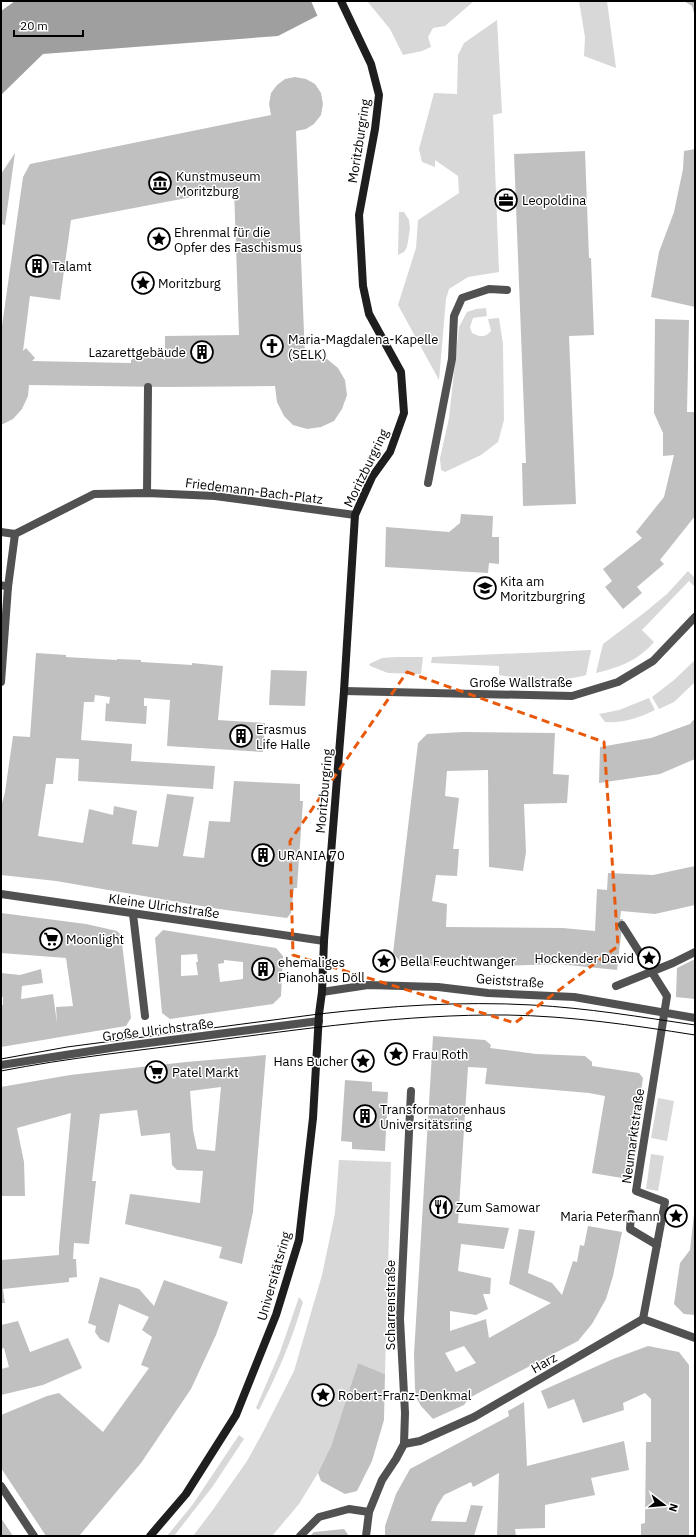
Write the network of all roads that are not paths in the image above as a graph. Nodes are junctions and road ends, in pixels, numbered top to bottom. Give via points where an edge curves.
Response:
1 (341, 1) edge
2 (507, 290) dead end
3 (148, 387) dead end
4 (428, 483) dead end
5 (147, 493) junction
6 (355, 515) junction
7 (1, 532) edge
8 (15, 534) junction
9 (4, 586) edge
10 (695, 617) edge
11 (1, 682) edge
12 (344, 691) junction
13 (1, 894) edge
14 (133, 914) junction
15 (622, 925) dead end
16 (324, 941) junction
17 (695, 952) edge
18 (652, 972) junction
19 (616, 986) dead end
20 (322, 992) junction
21 (664, 1012) junction
22 (145, 1016) dead end
23 (695, 1018) edge
24 (319, 1021) junction
25 (1, 1065) edge
26 (411, 1090) dead end
27 (631, 1214) dead end
28 (657, 1245) junction
29 (643, 1319) junction
30 (695, 1338) edge
31 (404, 1444) junction
32 (1, 1486) edge
33 (369, 1512) junction
34 (34, 1536) edge
35 (150, 1536) edge
36 (300, 1536) edge
37 (366, 1536) edge

1 - 6 street, Moritzburgring via 371,64 379,95 376,128 359,215 363,286 369,314 401,372 404,413 390,452 372,476
2 - 4 street via 488,290 462,298 454,316 452,359
3 - 5 street
5 - 6 street, Friedemann-Bach-Platz via 215,496
5 - 8 street, Friedemann-Bach-Platz via 94,494
6 - 12 street, Moritzburgring
7 - 8 street
8 - 9 street
9 - 11 street
10 - 12 street, Große Wallstraße via 653,661 618,682 572,696
12 - 16 street, Moritzburgring
13 - 14 street, Kleine Ulrichstraße
14 - 16 street, Kleine Ulrichstraße
14 - 22 street, Große Ulrichstraße
15 - 18 street
16 - 20 street, Universitätsring
17 - 18 street
18 - 19 street
18 - 21 street via 667,996
20 - 21 street, Geiststraße via 368,985 438,987 488,993 574,997
20 - 24 street, Universitätsring
21 - 23 street, Geiststraße
21 - 28 street, Neumarktstraße via 636,1191 665,1202
24 - 25 street, Große Ulrichstraße via 116,1047
24 - 35 street, Universitätsring via 313,1118 299,1240 276,1315 236,1415 186,1494
26 - 31 street, Scharrenstraße via 400,1319
27 - 28 street via 630,1229
28 - 29 street, Neumarktstraße
29 - 30 street
29 - 31 street, Harz via 474,1417 420,1441
31 - 33 street, Scharrenstraße via 382,1480
32 - 34 street
33 - 36 street via 349,1509 319,1517
33 - 37 street, Scharrenstraße

